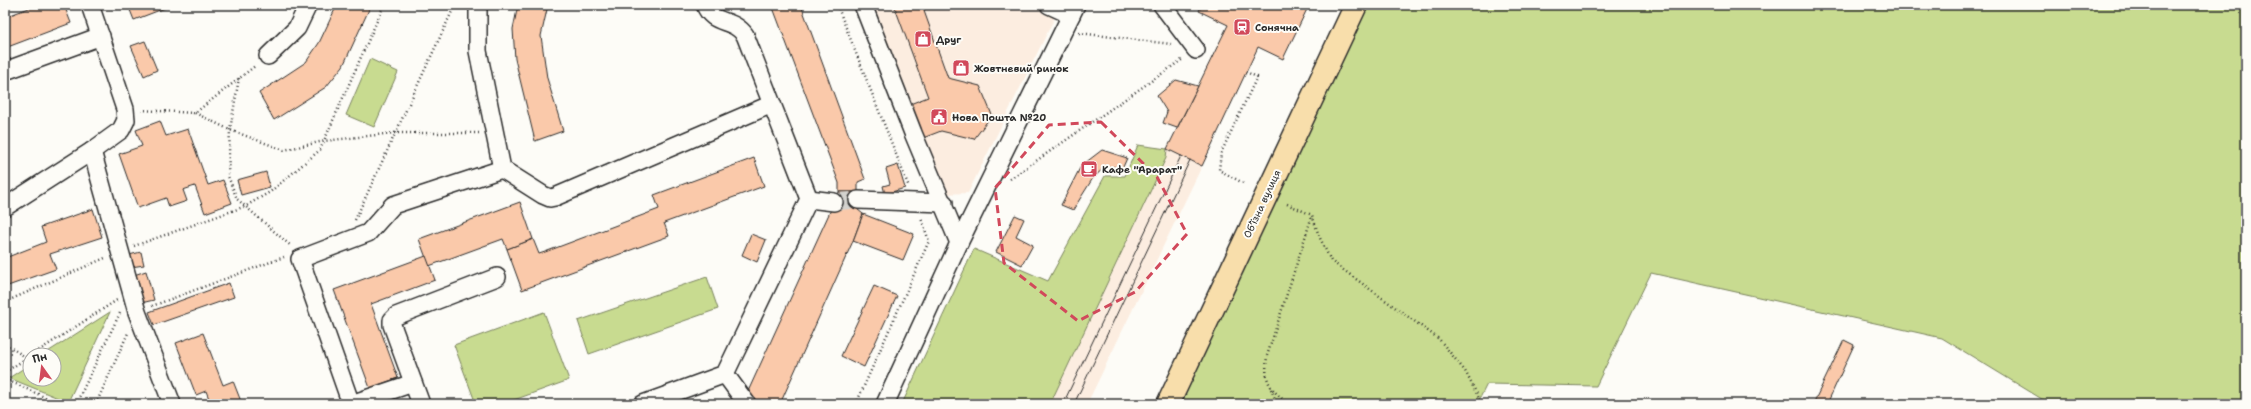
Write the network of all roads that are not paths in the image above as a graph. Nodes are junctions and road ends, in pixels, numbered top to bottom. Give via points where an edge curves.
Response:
1 (90, 5) edge
2 (308, 5) edge
3 (478, 5) edge
4 (705, 5) edge
5 (863, 5) edge
6 (1049, 5) edge
7 (1162, 5) edge
8 (1356, 5) edge
9 (1073, 10) edge
10 (101, 36) junction
11 (1196, 50) road end
12 (268, 56) road end
13 (5, 70) edge
14 (772, 104) junction
15 (92, 151) junction
16 (502, 169) junction
17 (809, 199) junction
18 (858, 200) tunnel mouth
19 (834, 202) tunnel mouth
20 (944, 203) junction
21 (5, 207) edge
22 (959, 243) junction
23 (497, 277) dead end
24 (725, 374) junction
25 (413, 383) junction
26 (172, 404) edge
27 (351, 404) edge
28 (421, 404) edge
29 (643, 404) edge
30 (747, 404) edge
31 (885, 404) edge
32 (1168, 404) edge

1 - 10 street
2 - 12 street via 297,28
3 - 16 street via 478,51
4 - 14 street via 708,14 738,26 745,35
5 - 20 street via 913,133
6 - 9 street
7 - 11 street
8 - 32 main road, Обʼїзна вулиця
9 - 22 street
10 - 13 street
10 - 15 street via 125,109 126,120 121,130
14 - 16 street via 555,197 543,195
14 - 17 street
15 - 21 street
15 - 26 street via 137,312
16 - 27 street via 393,205 368,233 299,256
17 - 19 street
17 - 24 street
18 - 20 street
20 - 22 street
22 - 31 street
23 - 25 street via 396,316 392,320
24 - 29 street
24 - 30 street
25 - 27 street
25 - 28 street

